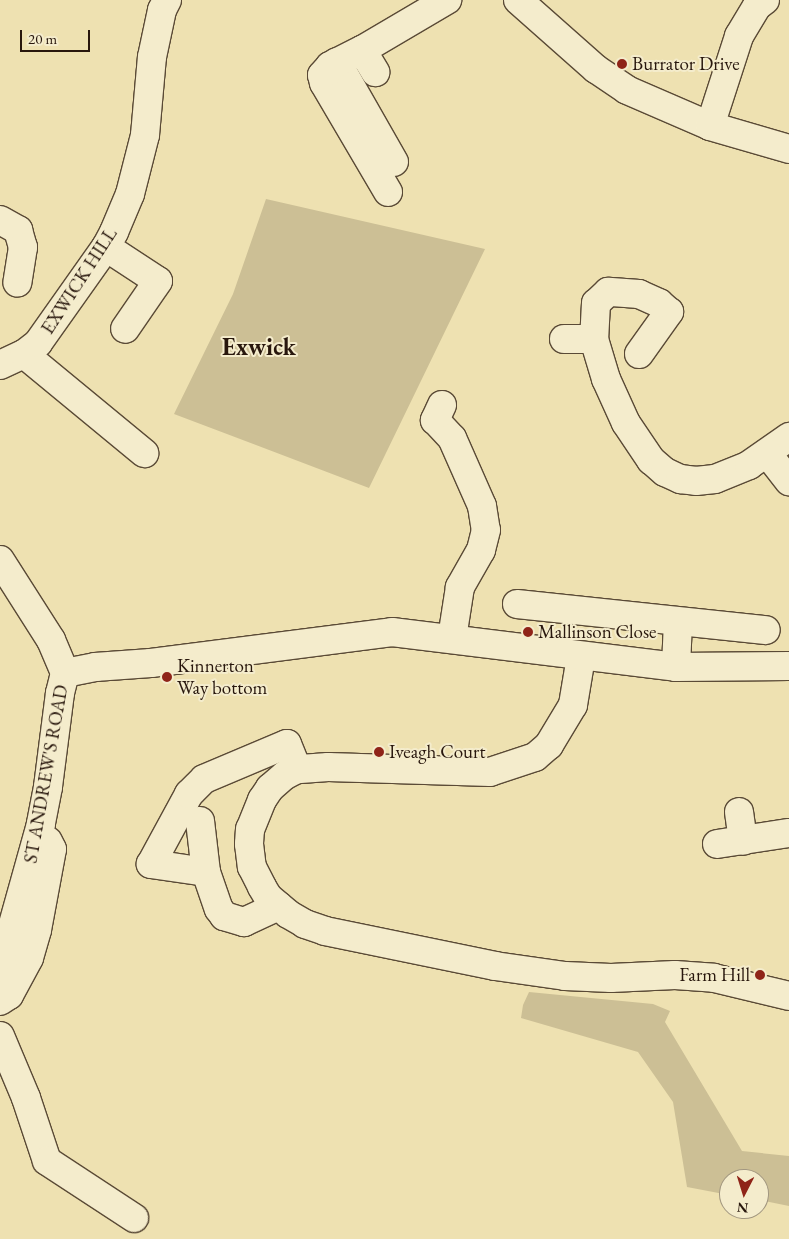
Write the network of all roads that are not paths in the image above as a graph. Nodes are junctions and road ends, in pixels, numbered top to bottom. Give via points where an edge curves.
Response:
1 (167, 0) edge
2 (447, 0) edge
3 (518, 0) edge
4 (758, 2) edge
5 (334, 64) junction
6 (710, 126) junction
7 (789, 149) edge
8 (394, 162) dead end
9 (388, 192) dead end
10 (0, 220) edge
11 (106, 247) junction
12 (17, 284) dead end
13 (125, 329) dead end
14 (564, 339) dead end
15 (594, 339) junction
16 (24, 354) junction
17 (639, 354) dead end
18 (0, 365) edge
19 (431, 417) dead end
20 (789, 437) edge
21 (144, 453) dead end
22 (767, 453) junction
23 (789, 481) edge
24 (0, 560) edge
25 (517, 604) dead end
26 (678, 622) junction
27 (766, 630) dead end
28 (452, 638) junction
29 (580, 657) junction
30 (789, 666) edge
31 (676, 667) junction
32 (65, 673) junction
33 (297, 769) junction
34 (739, 812) dead end
35 (200, 821) dead end
36 (41, 824) junction
37 (789, 833) edge
38 (206, 872) junction
39 (278, 906) junction
40 (0, 971) edge
41 (789, 996) edge
42 (0, 1001) edge
43 (0, 1036) edge
44 (134, 1218) dead end

1 - 11 street, EXWICK HILL via 152,57 145,135 130,194
2 - 5 street via 368,61
3 - 6 street via 596,69 627,90
4 - 6 street via 733,51
5 - 8 street
5 - 9 street via 322,75 324,83
6 - 7 street
10 - 12 street via 18,230 23,247
11 - 13 street via 158,280
11 - 16 street, EXWICK HILL via 38,343
14 - 15 street
15 - 17 street via 596,303 608,292 639,294 670,312
15 - 22 street via 622,416 652,460 665,472 680,480 715,479 749,465
16 - 18 street, EXWICK HILL
16 - 21 street
19 - 28 street via 452,438 486,520 481,550 460,587
20 - 22 street
22 - 23 street
24 - 32 street, ST ANDREW'S ROAD via 51,640
25 - 26 street
26 - 27 street
26 - 31 street
28 - 29 street
28 - 32 street via 392,632
29 - 31 street
29 - 33 street via 572,705 549,745 535,757 490,772 368,767
30 - 31 street
32 - 36 street, ST ANDREW'S ROAD
33 - 38 street via 287,744 204,779 189,794 151,864
33 - 39 street via 270,788 250,829 252,867 268,897
34 - 37 street via 730,842
35 - 38 street
36 - 40 street, ST ANDREW'S ROAD
36 - 42 street via 52,849 37,930 29,958 8,996
38 - 39 street via 224,916 244,922
39 - 41 street via 305,924 325,931 496,966 586,978 675,975 714,978
43 - 44 street via 26,1098 47,1161

